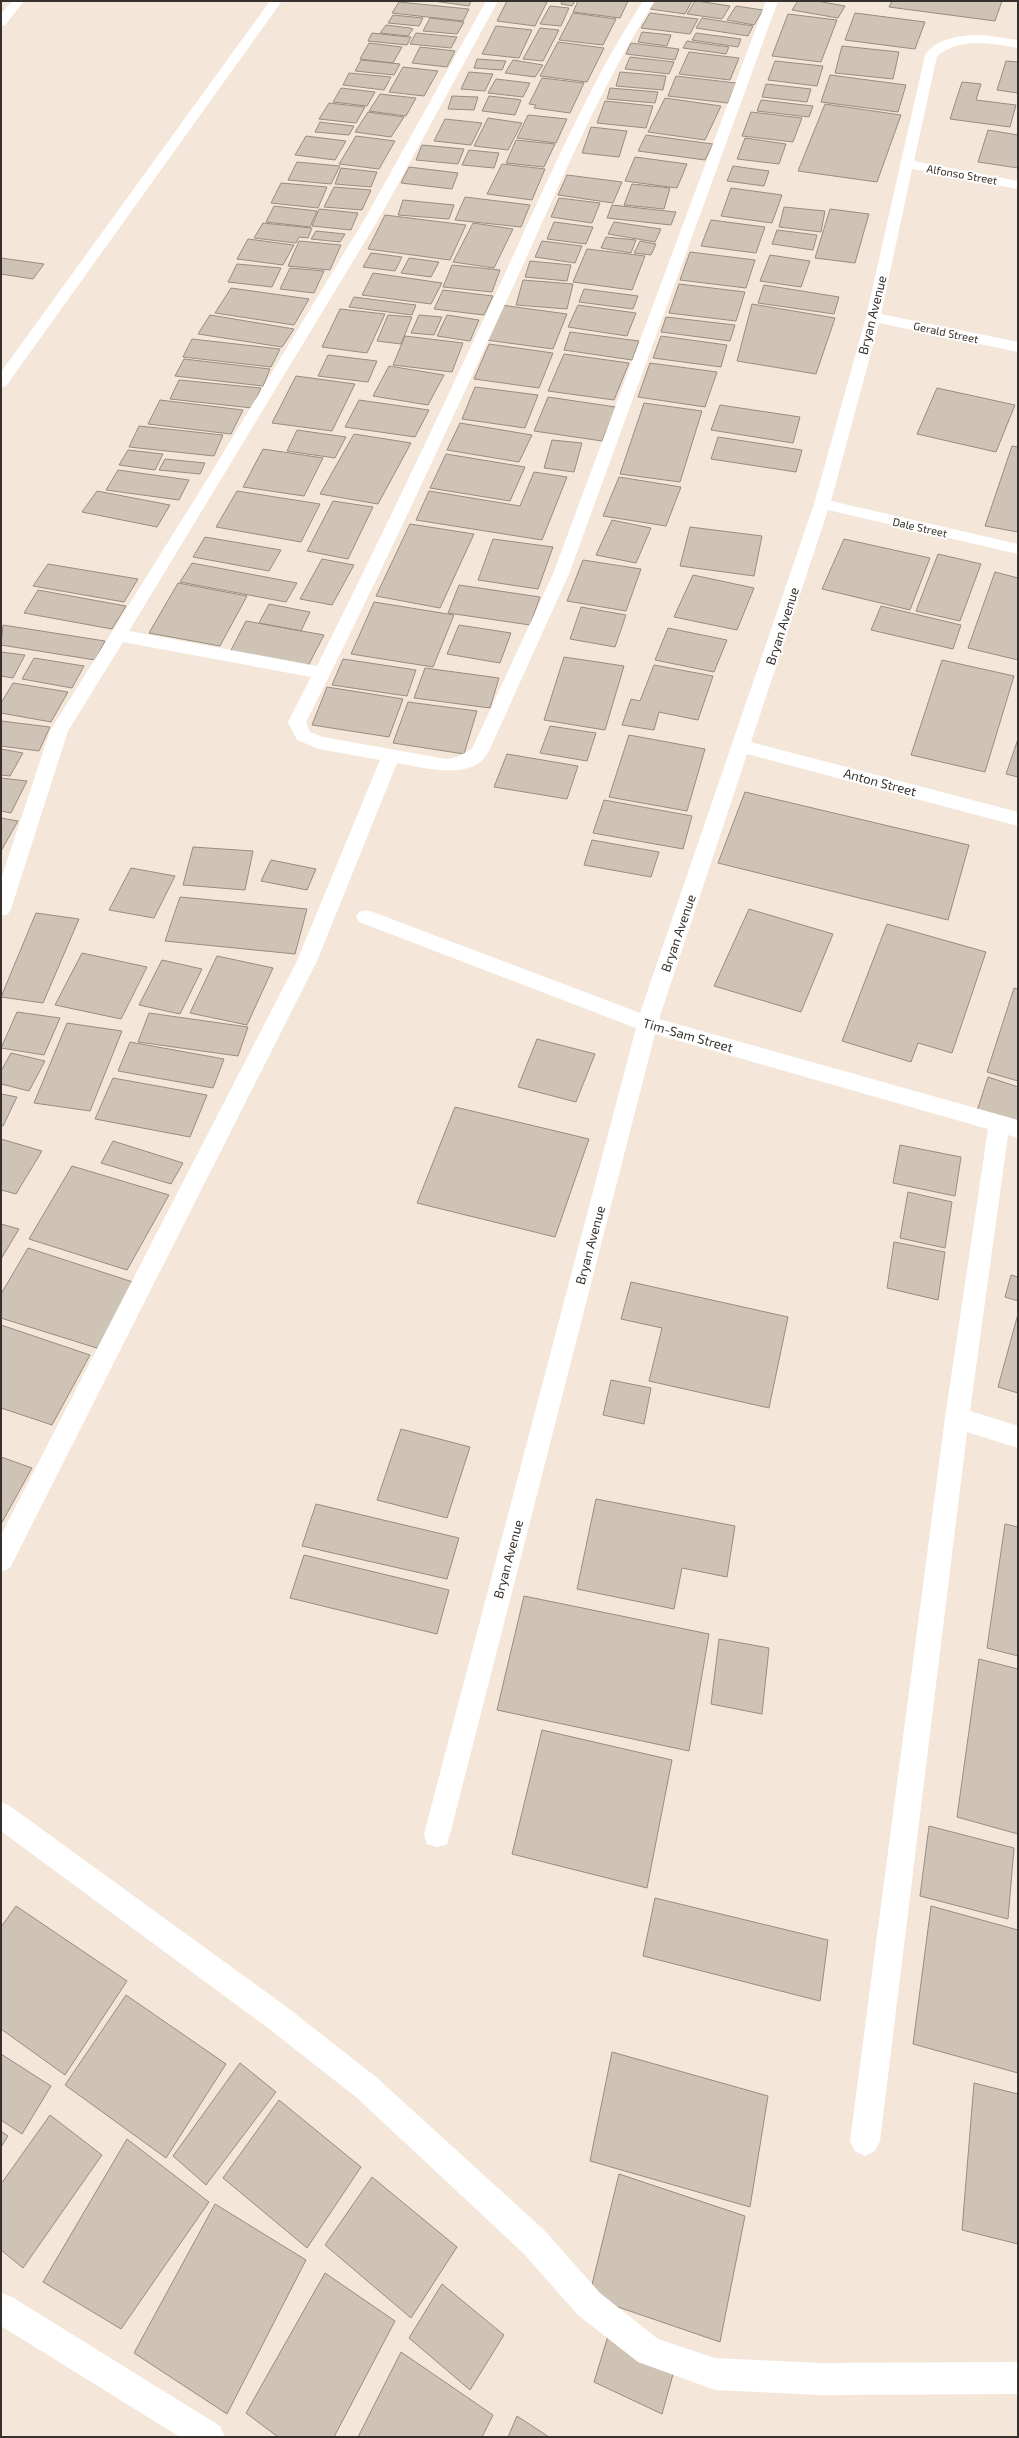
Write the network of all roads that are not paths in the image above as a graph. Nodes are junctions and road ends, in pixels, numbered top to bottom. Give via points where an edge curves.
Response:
1 (18, 1) edge
2 (276, 1) edge
3 (492, 1) edge
4 (649, 1) edge
5 (772, 1) edge
6 (1, 22) edge
7 (1018, 44) edge
8 (906, 164) junction
9 (1018, 184) edge
10 (873, 317) junction
11 (1018, 347) edge
12 (1, 382) edge
13 (822, 504) junction
14 (1018, 549) edge
15 (118, 636) junction
16 (323, 673) junction
17 (742, 746) junction
18 (390, 757) junction
19 (1018, 818) edge
20 (1, 909) edge
21 (366, 916) dead end
22 (647, 1024) junction
23 (1008, 1126) edge
24 (957, 1418) junction
25 (1018, 1437) edge
26 (1, 1560) edge
27 (1, 1815) edge
28 (437, 1834) dead end
29 (865, 2141) dead end
30 (1, 2308) edge
31 (1018, 2378) edge
32 (210, 2437) edge

1 - 6 street
2 - 12 street
3 - 15 street via 374,215
4 - 16 street via 622,40 585,112 511,277
5 - 18 street via 561,574 479,753 461,763 446,765
7 - 8 street, Bryan Avenue via 977,37 960,39 931,55
8 - 9 street, Alfonso Street
8 - 10 street, Bryan Avenue
10 - 11 street, Gerald Street
10 - 13 street, Bryan Avenue
13 - 14 street, Dale Street
13 - 17 street, Bryan Avenue
15 - 16 street
15 - 20 street via 59,731
16 - 18 street via 298,722 303,736 319,743
17 - 19 street, Anton Street
17 - 22 street, Bryan Avenue
18 - 26 street via 307,961
21 - 22 street, Tim-Sam Street
22 - 23 street, Tim-Sam Street
22 - 28 street, Bryan Avenue
23 - 24 street
24 - 25 street
24 - 29 street
27 - 31 street via 278,2018 366,2087 534,2242 589,2304 649,2351 715,2374 820,2379
30 - 32 street

